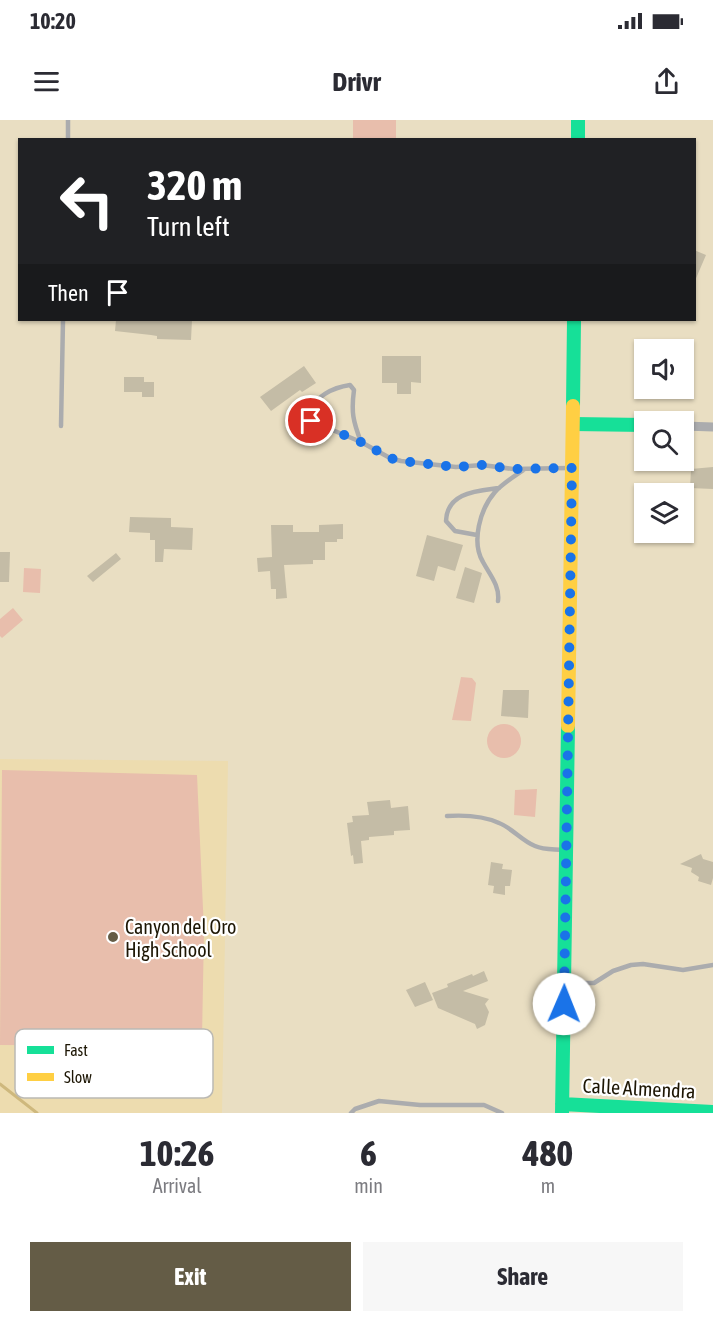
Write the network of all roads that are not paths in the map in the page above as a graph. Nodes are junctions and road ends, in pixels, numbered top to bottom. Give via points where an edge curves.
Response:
1 (68, 120) edge
2 (578, 120) edge
3 (68, 138) edge
4 (578, 138) edge
5 (63, 321) edge
6 (574, 321) edge
7 (573, 424) junction
8 (634, 425) edge
9 (61, 426) dead end
10 (694, 426) edge
11 (713, 427) edge
12 (361, 442) junction
13 (572, 468) junction
14 (525, 469) junction
15 (500, 488) junction
16 (477, 535) junction
17 (498, 601) dead end
18 (447, 816) dead end
19 (566, 850) junction
20 (713, 965) edge
21 (564, 983) junction
22 (562, 1108) edge
23 (713, 1112) edge
24 (351, 1113) edge
25 (502, 1113) edge

1 - 3 lane
2 - 4 street
5 - 9 lane
6 - 7 street
7 - 8 street
7 - 13 street
10 - 11 street
12 - 12 lane via 311,421 306,412 317,398 334,388 350,385 354,390 353,422
12 - 14 lane via 401,461
13 - 14 lane
13 - 19 street
14 - 15 lane
15 - 16 lane via 487,506
15 - 16 lane via 463,496 452,501 447,511 446,521 455,531
16 - 17 lane via 476,543 499,593
18 - 19 lane via 497,822 533,846
19 - 21 street
20 - 21 lane via 683,970 631,964 594,983
21 - 22 street
22 - 23 street, Calle Almendra
24 - 25 lane via 379,1101 484,1105

